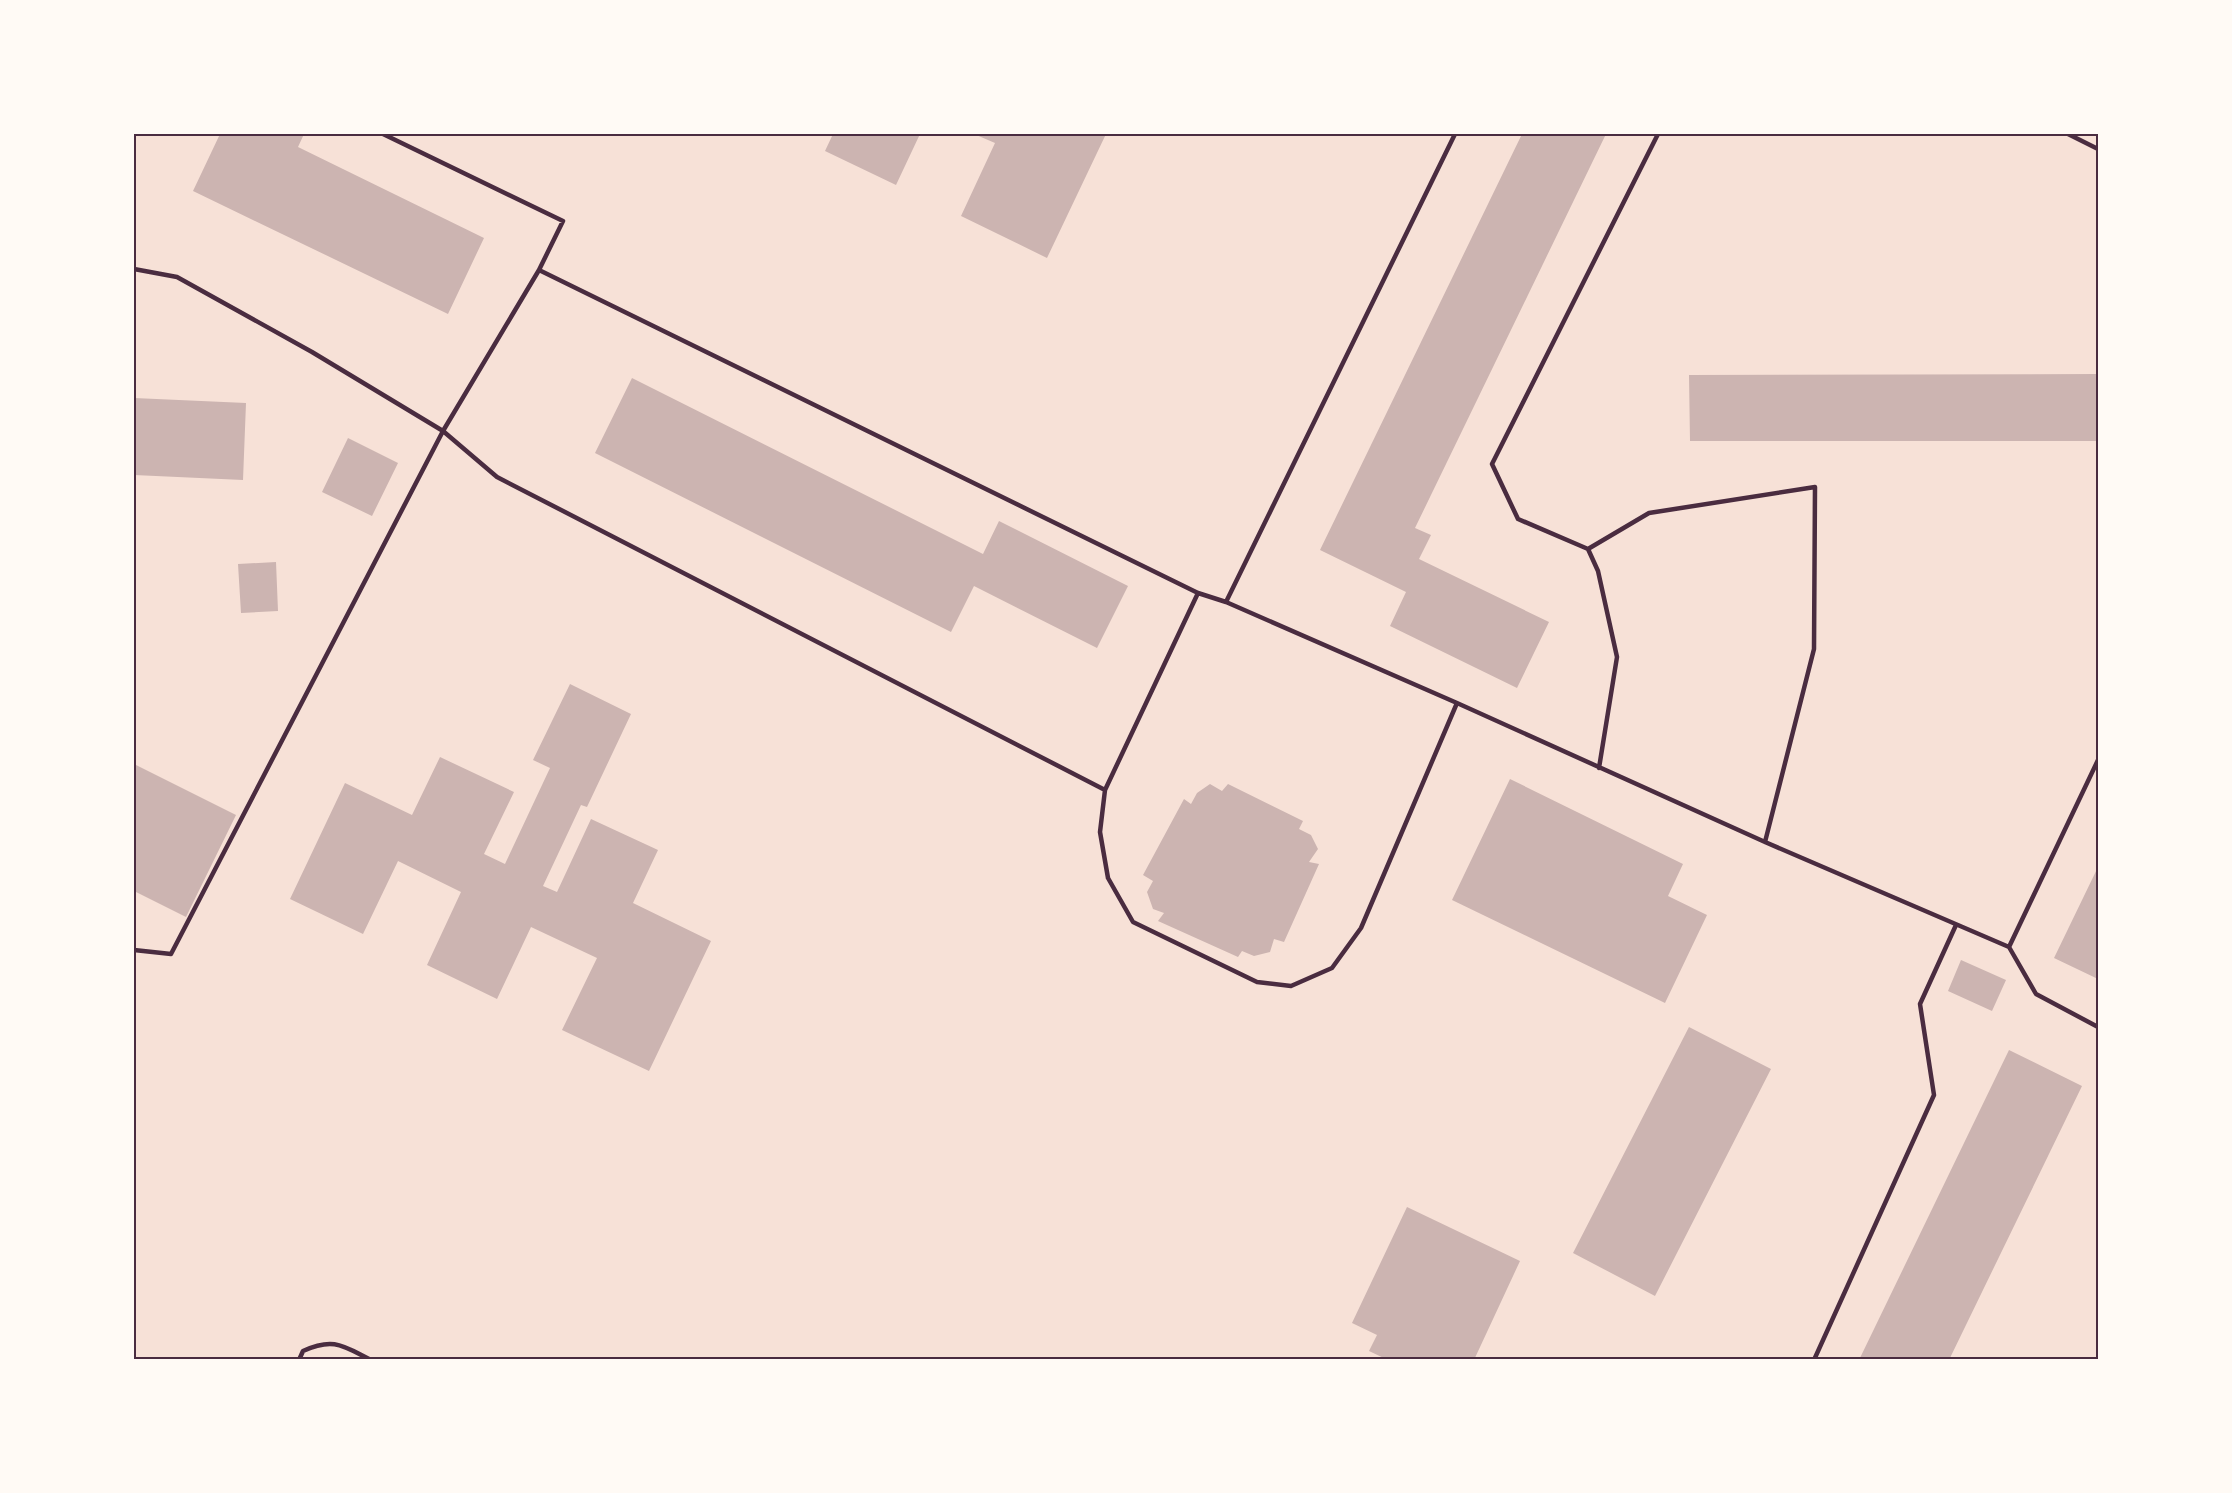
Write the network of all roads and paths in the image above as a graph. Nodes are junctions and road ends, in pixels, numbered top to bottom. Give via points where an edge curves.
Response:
1 (383, 134) edge
2 (1455, 134) edge
3 (1658, 134) edge
4 (2068, 134) edge
5 (2098, 149) edge
6 (134, 269) edge
7 (539, 270) junction
8 (443, 431) junction
9 (1588, 549) junction
10 (1198, 592) junction
11 (1226, 602) junction
12 (1458, 703) junction
13 (2098, 760) edge
14 (1599, 768) junction
15 (1105, 790) junction
16 (1765, 842) junction
17 (1956, 925) junction
18 (2009, 947) junction
19 (134, 950) edge
20 (2098, 1027) edge
21 (299, 1359) edge
22 (371, 1359) edge
23 (1814, 1359) edge

1 - 7 lane via 563,221
2 - 11 lane
3 - 9 lane via 1492,464 1518,519
4 - 5 lane
6 - 8 lane via 177,277
7 - 8 lane
7 - 10 lane
8 - 15 lane via 497,477
8 - 19 lane via 171,954
9 - 14 lane via 1598,571 1617,657
9 - 16 lane via 1649,513 1815,487 1814,650
10 - 11 lane
10 - 15 lane
11 - 12 lane
12 - 14 lane
12 - 15 lane via 1361,928 1332,968 1291,986 1257,982 1133,922 1108,878 1100,832
13 - 18 lane
14 - 16 lane
16 - 17 lane
17 - 18 lane
17 - 23 lane via 1920,1004 1934,1095
18 - 20 lane via 2036,994
21 - 22 lane via 303,1351 319,1344 339,1344

